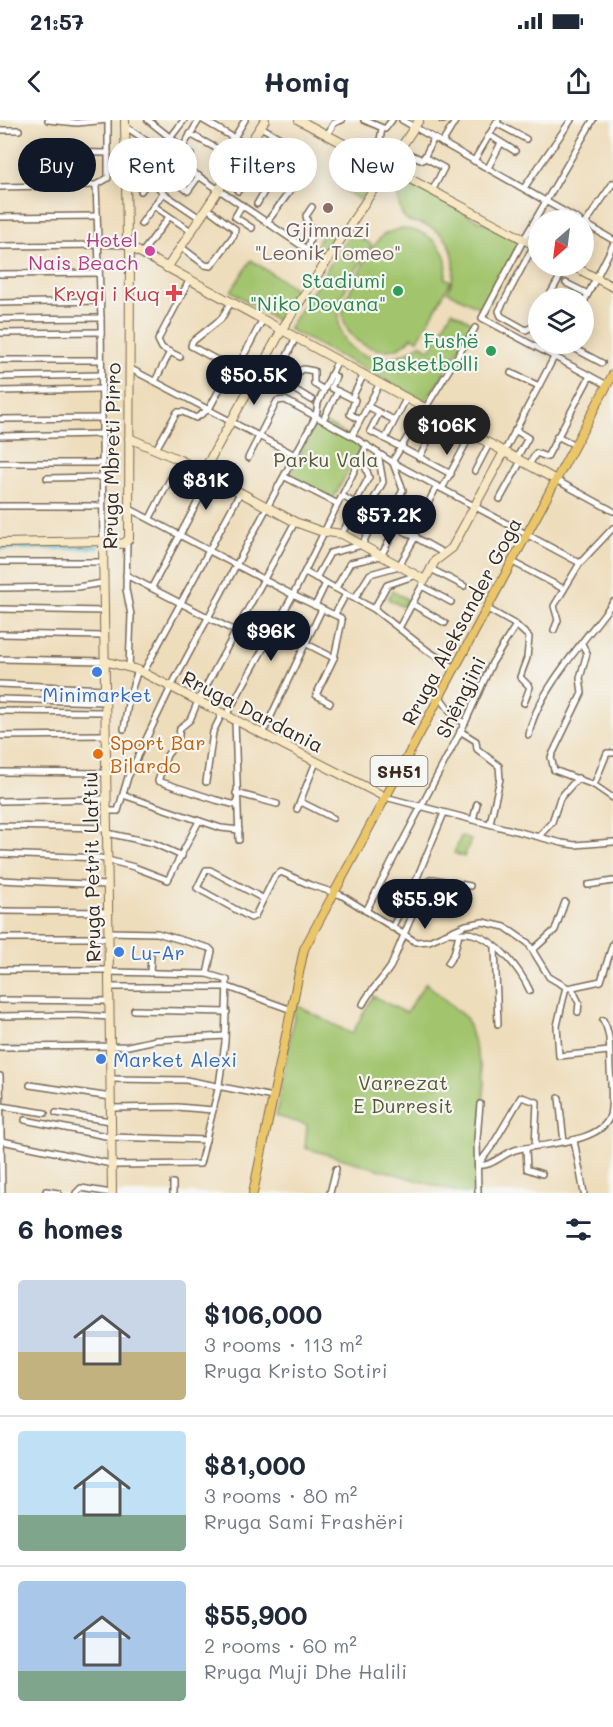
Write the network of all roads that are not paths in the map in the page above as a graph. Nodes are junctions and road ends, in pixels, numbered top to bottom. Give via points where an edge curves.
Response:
1 (48, 120) edge
2 (108, 120) edge
3 (127, 120) edge
4 (148, 120) edge
5 (184, 120) edge
6 (245, 120) edge
7 (299, 120) edge
8 (342, 120) edge
9 (364, 120) edge
10 (392, 120) edge
11 (402, 120) edge
12 (456, 120) edge
13 (593, 120) edge
14 (204, 121) edge
15 (568, 121) edge
16 (497, 122) edge
17 (263, 123) edge
18 (417, 123) edge
19 (129, 129) junction
20 (382, 129) junction
21 (0, 130) edge
22 (19, 130) dead end
23 (190, 134) junction
24 (327, 135) junction
25 (489, 135) junction
26 (274, 136) joint
27 (171, 137) joint
28 (108, 138) edge
29 (142, 138) edge
30 (188, 138) edge
31 (234, 138) joint
32 (253, 138) edge
33 (277, 138) edge
34 (333, 138) edge
35 (380, 138) edge
36 (408, 138) edge
37 (434, 138) junction
38 (526, 139) dead end
39 (442, 143) junction
40 (501, 143) junction
41 (209, 144) edge
42 (515, 151) dead end
43 (96, 153) edge
44 (108, 153) edge
45 (424, 157) junction
46 (416, 158) edge
47 (474, 161) junction
48 (488, 168) junction
49 (199, 176) joint
50 (108, 178) edge
51 (197, 179) edge
52 (209, 183) edge
53 (416, 183) edge
54 (613, 183) edge
55 (96, 185) joint
56 (18, 187) edge
57 (0, 188) edge
58 (524, 188) junction
59 (432, 191) junction
60 (218, 192) edge
61 (222, 192) edge
62 (265, 192) edge
63 (289, 192) edge
64 (373, 192) edge
65 (163, 193) joint
66 (545, 203) junction
67 (257, 204) dead end
68 (242, 205) junction
69 (154, 206) junction
70 (312, 207) dead end
71 (207, 208) junction
72 (559, 210) edge
73 (592, 210) edge
74 (97, 216) junction
75 (0, 217) edge
76 (169, 217) junction
77 (200, 218) junction
78 (267, 222) junction
79 (141, 224) dead end
80 (252, 228) dead end
81 (594, 229) edge
82 (191, 231) junction
83 (524, 239) junction
84 (613, 240) edge
85 (528, 241) edge
86 (99, 245) junction
87 (130, 245) junction
88 (613, 245) edge
89 (0, 246) edge
90 (181, 248) junction
91 (307, 250) junction
92 (141, 254) junction
93 (528, 260) edge
94 (327, 263) junction
95 (167, 268) junction
96 (99, 273) junction
97 (0, 274) edge
98 (592, 276) edge
99 (596, 278) junction
100 (189, 281) junction
101 (566, 283) dead end
102 (613, 287) edge
103 (576, 288) edge
104 (591, 288) edge
105 (100, 301) junction
106 (0, 303) edge
107 (230, 304) junction
108 (101, 318) junction
109 (0, 319) edge
110 (262, 321) junction
111 (475, 328) dead end
112 (528, 329) edge
113 (101, 332) junction
114 (282, 332) junction
115 (0, 333) edge
116 (295, 339) junction
117 (170, 352) junction
118 (556, 354) edge
119 (585, 354) edge
120 (180, 357) dead end
121 (554, 357) junction
122 (0, 360) edge
123 (101, 360) junction
124 (337, 362) junction
125 (602, 363) dead end
126 (129, 368) junction
127 (233, 369) junction
128 (299, 371) junction
129 (511, 373) dead end
130 (331, 374) junction
131 (613, 374) edge
132 (101, 375) junction
133 (363, 376) junction
134 (590, 376) junction
135 (0, 377) edge
136 (254, 380) junction
137 (155, 381) junction
138 (379, 385) junction
139 (607, 385) junction
140 (539, 386) junction
141 (101, 389) junction
142 (324, 390) junction
143 (0, 391) edge
144 (338, 391) junction
145 (352, 398) junction
146 (406, 399) junction
147 (312, 400) dead end
148 (367, 406) junction
149 (423, 408) junction
150 (209, 409) junction
151 (379, 413) junction
152 (316, 416) junction
153 (102, 418) junction
154 (0, 419) edge
155 (323, 420) junction
156 (360, 420) junction
157 (394, 420) junction
158 (232, 421) junction
159 (437, 424) dead end
160 (458, 427) junction
161 (515, 430) junction
162 (102, 434) junction
163 (471, 434) junction
164 (0, 436) edge
165 (260, 436) junction
166 (352, 436) junction
167 (557, 436) junction
168 (129, 438) junction
169 (452, 438) dead end
170 (385, 439) junction
171 (489, 444) junction
172 (367, 445) junction
173 (575, 445) junction
174 (156, 448) junction
175 (400, 448) junction
176 (378, 452) junction
177 (504, 452) junction
178 (296, 455) junction
179 (362, 457) junction
180 (249, 458) dead end
181 (419, 458) junction
182 (180, 460) junction
183 (519, 460) junction
184 (392, 462) junction
185 (0, 463) edge
186 (102, 463) junction
187 (529, 465) junction
188 (475, 471) dead end
189 (203, 472) junction
190 (451, 474) junction
191 (102, 477) junction
192 (212, 477) junction
193 (285, 477) junction
194 (47, 478) dead end
195 (556, 480) junction
196 (439, 487) junction
197 (240, 493) junction
198 (342, 496) junction
199 (500, 499) dead end
200 (338, 504) junction
201 (356, 504) junction
202 (102, 506) junction
203 (474, 506) junction
204 (0, 507) edge
205 (269, 508) junction
206 (130, 509) junction
207 (368, 510) junction
208 (613, 511) edge
209 (377, 515) junction
210 (150, 518) junction
211 (387, 520) junction
212 (295, 522) junction
213 (397, 526) junction
214 (613, 528) edge
215 (326, 531) junction
216 (180, 534) junction
217 (342, 534) junction
218 (526, 534) junction
219 (414, 535) junction
220 (103, 541) junction
221 (127, 542) junction
222 (0, 543) edge
223 (362, 545) junction
224 (209, 550) junction
225 (446, 554) junction
226 (381, 555) junction
227 (511, 561) junction
228 (0, 562) edge
229 (103, 562) junction
230 (580, 563) junction
231 (236, 564) junction
232 (399, 566) junction
233 (431, 568) junction
234 (305, 572) junction
235 (126, 575) junction
236 (417, 576) junction
237 (316, 578) junction
238 (264, 580) junction
239 (103, 583) junction
240 (326, 583) junction
241 (424, 583) junction
242 (464, 586) dead end
243 (152, 587) junction
244 (0, 588) edge
245 (336, 588) junction
246 (564, 589) junction
247 (346, 594) junction
248 (293, 596) junction
249 (355, 598) junction
250 (451, 602) dead end
251 (613, 602) edge
252 (181, 603) junction
253 (412, 604) junction
254 (315, 606) junction
255 (486, 608) junction
256 (0, 609) edge
257 (322, 609) junction
258 (374, 609) junction
259 (104, 611) junction
260 (335, 614) junction
261 (210, 617) junction
262 (445, 622) dead end
263 (516, 625) junction
264 (399, 628) junction
265 (554, 630) dead end
266 (237, 632) junction
267 (0, 633) edge
268 (104, 636) junction
269 (305, 643) junction
270 (582, 644) junction
271 (266, 647) junction
272 (334, 658) junction
273 (0, 659) edge
274 (104, 661) junction
275 (129, 667) junction
276 (455, 668) junction
277 (141, 672) junction
278 (0, 684) edge
279 (171, 687) junction
280 (104, 689) junction
281 (440, 697) junction
282 (0, 699) edge
283 (198, 701) junction
284 (105, 702) junction
285 (330, 703) dead end
286 (524, 703) dead end
287 (0, 711) edge
288 (105, 712) junction
289 (224, 715) junction
290 (235, 721) junction
291 (465, 723) junction
292 (124, 729) dead end
293 (460, 731) junction
294 (105, 735) junction
295 (262, 735) junction
296 (528, 735) dead end
297 (0, 736) edge
298 (613, 753) edge
299 (316, 762) junction
300 (0, 772) edge
301 (106, 773) junction
302 (578, 778) junction
303 (206, 782) dead end
304 (594, 785) junction
305 (236, 793) junction
306 (123, 795) junction
307 (385, 797) junction
308 (106, 798) junction
309 (613, 798) edge
310 (0, 801) edge
311 (301, 802) junction
312 (236, 804) junction
313 (277, 804) dead end
314 (477, 804) dead end
315 (419, 807) junction
316 (297, 809) dead end
317 (106, 812) junction
318 (444, 813) junction
319 (333, 818) dead end
320 (473, 820) junction
321 (199, 821) junction
322 (489, 823) junction
323 (0, 826) edge
324 (239, 830) junction
325 (106, 831) junction
326 (539, 836) junction
327 (239, 840) dead end
328 (613, 842) edge
329 (0, 854) edge
330 (182, 856) junction
331 (107, 859) junction
332 (0, 880) edge
333 (613, 881) edge
334 (107, 885) junction
335 (588, 885) dead end
336 (470, 886) dead end
337 (334, 894) junction
338 (262, 898) junction
339 (565, 902) dead end
340 (0, 911) edge
341 (366, 911) junction
342 (108, 912) junction
343 (392, 928) junction
344 (447, 933) junction
345 (402, 934) junction
346 (459, 934) junction
347 (108, 935) junction
348 (0, 938) edge
349 (613, 943) edge
350 (495, 948) junction
351 (534, 949) junction
352 (152, 956) dead end
353 (448, 963) dead end
354 (0, 970) edge
355 (108, 971) junction
356 (150, 973) junction
357 (207, 974) junction
358 (109, 987) junction
359 (228, 987) junction
360 (569, 987) junction
361 (530, 991) dead end
362 (0, 1000) edge
363 (110, 1001) junction
364 (363, 1004) dead end
365 (289, 1009) junction
366 (134, 1010) dead end
367 (227, 1012) junction
368 (578, 1012) dead end
369 (0, 1016) edge
370 (110, 1017) junction
371 (603, 1020) dead end
372 (498, 1024) dead end
373 (225, 1036) junction
374 (110, 1046) junction
375 (0, 1047) edge
376 (609, 1051) junction
377 (0, 1076) edge
378 (111, 1079) junction
379 (30, 1085) dead end
380 (219, 1085) junction
381 (0, 1094) edge
382 (111, 1097) junction
383 (273, 1097) junction
384 (559, 1098) dead end
385 (480, 1104) dead end
386 (1, 1106) edge
387 (111, 1108) junction
388 (213, 1110) junction
389 (45, 1113) dead end
390 (56, 1113) dead end
391 (24, 1120) dead end
392 (0, 1121) edge
393 (111, 1121) junction
394 (111, 1137) junction
395 (206, 1140) junction
396 (574, 1140) junction
397 (564, 1142) junction
398 (1, 1143) edge
399 (535, 1146) junction
400 (526, 1148) junction
401 (112, 1164) junction
402 (478, 1165) junction
403 (336, 1169) dead end
404 (542, 1174) dead end
405 (173, 1183) dead end
406 (46, 1191) dead end
407 (2, 1193) edge
408 (58, 1193) edge
409 (76, 1193) edge
410 (111, 1193) edge
411 (172, 1193) edge
412 (252, 1193) edge
413 (330, 1193) edge
414 (478, 1193) edge
415 (584, 1193) edge

1 - 2 street
2 - 28 street
3 - 19 street
3 - 87 street
4 - 27 street
5 - 27 street
6 - 31 street
7 - 24 street
8 - 24 street via 334,123
9 - 20 street
10 - 20 street
11 - 18 street
12 - 39 street
13 - 66 street
14 - 23 street
14 - 31 street
15 - 58 street
16 - 25 street
16 - 38 street
17 - 26 street
17 - 32 street
18 - 36 street
18 - 37 street
19 - 29 street
19 - 87 street
20 - 35 street
21 - 22 street
23 - 30 street
23 - 41 street
24 - 34 street
25 - 40 street
25 - 47 street
26 - 33 street
37 - 39 street
37 - 45 street
39 - 47 street
40 - 42 street
40 - 48 street
43 - 44 street
45 - 46 street
45 - 59 street via 444,168
47 - 48 street
48 - 58 street
49 - 51 street
49 - 52 street
50 - 55 street
53 - 59 street
54 - 73 street
55 - 74 street
56 - 57 street
58 - 66 street
59 - 83 street
60 - 71 street
61 - 68 street
62 - 67 street
63 - 78 street
64 - 94 street
65 - 69 street
65 - 77 street
66 - 72 street
66 - 83 street
68 - 78 street
68 - 80 street via 235,217
69 - 76 street
69 - 79 street
70 - 91 street via 306,216 311,236
71 - 77 street
71 - 90 street via 236,229 234,235 211,266
74 - 75 street
74 - 86 street
76 - 82 street
76 - 92 street
77 - 82 street
78 - 91 street
81 - 84 street
82 - 90 street
83 - 85 street
83 - 121 street via 482,318
86 - 87 street
86 - 89 street
86 - 96 street
87 - 92 street
87 - 126 street, Rruga Mbreti Pirro
88 - 99 street
90 - 95 street
91 - 94 street
92 - 95 street
93 - 112 street via 499,311 501,316
94 - 114 street
95 - 100 street
96 - 97 street
96 - 105 street
98 - 99 street
99 - 102 street
99 - 104 street
100 - 107 street
100 - 117 street via 159,336 159,344
101 - 103 street
105 - 106 street
105 - 108 street
107 - 110 street
107 - 127 street via 221,319 191,345
108 - 109 street
108 - 113 street
110 - 114 street
110 - 127 street
111 - 149 street
113 - 115 street
113 - 123 street
114 - 116 street
114 - 136 street
116 - 124 street
116 - 128 street via 286,358
117 - 120 street
117 - 137 street
118 - 121 street
119 - 125 street
121 - 134 street
121 - 140 street
122 - 123 street
123 - 132 street
124 - 130 street
124 - 133 street
126 - 137 street
126 - 168 street, Rruga Mbreti Pirro
127 - 136 street
127 - 150 street
128 - 142 street via 314,371 314,384
128 - 147 street via 292,388
129 - 140 street
130 - 142 street
130 - 144 street via 336,377 331,388
131 - 139 main road, Rruga Aleksander Goga / SH51
132 - 135 street
132 - 141 street
133 - 138 street
133 - 145 street
134 - 139 street
134 - 167 street
136 - 158 street
137 - 150 street
138 - 146 street
138 - 148 street
139 - 173 main road, Rruga Aleksander Goga / SH51
140 - 161 street
141 - 143 street
141 - 153 street
142 - 152 street
144 - 145 street
144 - 155 street
145 - 156 street via 355,400 350,414
146 - 149 street
146 - 157 street
148 - 151 street
148 - 156 street
149 - 160 street
149 - 175 street
150 - 158 street
150 - 174 street via 196,418 177,412
151 - 157 street
151 - 170 street via 370,431
152 - 155 street
152 - 165 street via 278,401
152 - 178 street
153 - 154 street
153 - 162 street
155 - 166 street
156 - 166 street
157 - 170 street
158 - 165 street
158 - 189 street
159 - 181 street
160 - 163 street
160 - 169 street
161 - 177 street
161 - 183 street via 528,438
162 - 164 street
162 - 186 street
163 - 171 street
163 - 190 street
165 - 178 street
165 - 180 street
166 - 172 street
167 - 173 street
167 - 187 street via 547,457 536,453
168 - 174 street
168 - 206 street, Rruga Mbreti Pirro
170 - 175 street
171 - 177 street
171 - 188 street
172 - 176 street
172 - 179 street
173 - 195 main road, Rruga Aleksander Goga / SH51
174 - 182 street
175 - 181 street
175 - 184 street
176 - 184 street
176 - 207 street via 383,482
177 - 183 street
177 - 203 street
178 - 193 street
179 - 198 street
179 - 201 street via 369,477
181 - 190 street
182 - 189 street
182 - 210 street
183 - 187 street
183 - 199 street
184 - 196 street
184 - 211 street via 403,490
185 - 186 street
186 - 191 street
187 - 195 street
189 - 192 street
190 - 196 street
191 - 194 street
191 - 202 street
192 - 197 street
192 - 216 street
193 - 200 street
193 - 205 street
195 - 208 street
195 - 218 main road, Rruga Aleksander Goga / SH51
196 - 203 street
196 - 219 street
197 - 205 street
197 - 224 street
198 - 200 street
198 - 201 street
200 - 215 street
201 - 207 street
201 - 217 street
202 - 204 street
202 - 220 street
203 - 218 street
203 - 225 street
205 - 212 street
205 - 231 street
206 - 210 street
206 - 221 street, Rruga Mbreti Pirro
207 - 209 street
209 - 211 street
209 - 223 street
210 - 216 street
211 - 213 street
212 - 215 street
212 - 238 street
213 - 219 street
213 - 226 street
214 - 230 street
215 - 217 street
215 - 234 street
216 - 224 street
216 - 243 street
217 - 223 street
218 - 227 main road, Rruga Aleksander Goga / SH51
218 - 230 street
219 - 225 street
219 - 232 street
220 - 221 street
220 - 222 street
220 - 229 street, Rruga Petrit Llaftiu
221 - 235 street, Rruga Mbreti Pirro
223 - 226 street
223 - 237 street via 330,553
224 - 231 street
224 - 252 street
225 - 233 street
226 - 232 street
226 - 245 street via 350,563
227 - 246 street
227 - 255 main road, Rruga Aleksander Goga / SH51
228 - 229 street
229 - 239 street, Rruga Petrit Llaftiu
230 - 246 street
231 - 238 street
231 - 261 street
232 - 236 street
232 - 249 street via 369,574
233 - 241 street
233 - 242 street
234 - 237 street
234 - 248 street
235 - 243 street
235 - 275 street, Rruga Mbreti Pirro via 131,615
236 - 241 street
236 - 258 street via 387,585
237 - 240 street
238 - 248 street
238 - 266 street
239 - 244 street
239 - 259 street, Rruga Petrit Llaftiu
240 - 245 street
240 - 254 street
241 - 250 street
241 - 253 street
243 - 252 street
245 - 247 street
246 - 265 street via 554,606 558,620
247 - 249 street
247 - 260 street
248 - 254 street
248 - 271 street
249 - 258 street
251 - 270 street
252 - 261 street
252 - 277 street
253 - 262 street
253 - 264 street
254 - 257 street
255 - 263 street
255 - 276 main road, Rruga Aleksander Goga / SH51
256 - 259 street
257 - 260 street
257 - 269 street
258 - 264 street
259 - 268 street, Rruga Petrit Llaftiu
260 - 272 street via 342,621
261 - 266 street
261 - 279 street
263 - 286 street via 529,638 520,677 530,687
263 - 291 street, Shëngjini via 492,663
264 - 276 street
266 - 271 street
266 - 283 street
267 - 268 street
268 - 274 street, Rruga Petrit Llaftiu
269 - 272 street
269 - 295 street
270 - 296 street via 556,675 532,716
270 - 302 street via 587,653 580,678 582,693 551,757 554,770
271 - 289 street
272 - 285 street via 316,695
273 - 274 street
274 - 275 street, Rruga Dardania
274 - 280 street, Rruga Petrit Llaftiu
275 - 277 street, Rruga Dardania
276 - 281 main road, Rruga Aleksander Goga / SH51
277 - 279 street, Rruga Dardania
277 - 292 street via 129,697
278 - 280 street
279 - 283 street, Rruga Dardania
279 - 306 street
280 - 284 street, Rruga Petrit Llaftiu
281 - 291 street via 455,718
281 - 307 main road, Rruga Aleksander Goga / SH51
282 - 284 street
283 - 289 street, Rruga Dardania
283 - 312 street via 190,720 178,731 178,742 167,755 158,781
284 - 288 street, Rruga Petrit Llaftiu
287 - 288 street
288 - 294 street, Rruga Petrit Llaftiu
289 - 290 street, Rruga Dardania
289 - 303 street via 213,732
290 - 295 street, Rruga Dardania
290 - 305 street
291 - 293 street, Shëngjini
293 - 315 street, Shëngjini
293 - 322 street via 476,741 477,749 499,766 500,779
294 - 297 street
294 - 301 street, Rruga Petrit Llaftiu
295 - 299 street, Rruga Dardania
298 - 304 street via 607,753
299 - 307 street, Rruga Dardania
299 - 311 street
300 - 301 street
301 - 308 street, Rruga Petrit Llaftiu
302 - 304 street
302 - 326 street via 560,798 552,822
304 - 309 street
305 - 312 street
305 - 313 street
306 - 317 street via 118,811
306 - 321 street
307 - 315 street
307 - 337 main road, Rruga Aleksander Goga / SH51
308 - 310 street
308 - 317 street, Rruga Petrit Llaftiu
311 - 316 street
311 - 319 street
312 - 324 street
314 - 320 street
315 - 318 street
315 - 341 street, Shëngjini
317 - 325 street, Rruga Petrit Llaftiu
318 - 320 street
318 - 343 street
320 - 322 street
321 - 324 street
321 - 330 street
322 - 326 street
323 - 325 street
324 - 327 street
325 - 330 street via 153,843
325 - 331 street, Rruga Petrit Llaftiu
326 - 328 street via 575,845
329 - 331 street
330 - 331 street via 168,880
331 - 334 street, Rruga Petrit Llaftiu
332 - 334 street
333 - 335 street
334 - 342 street, Rruga Petrit Llaftiu
336 - 345 street via 429,879
337 - 338 street via 281,872
337 - 341 street
337 - 365 main road, Rruga Aleksander Goga / SH51 via 304,949
338 - 338 street via 251,918 197,888 206,870 210,870
339 - 351 street via 555,930
340 - 342 street
341 - 343 street
342 - 347 street, Rruga Petrit Llaftiu
343 - 345 street
344 - 345 street via 421,942
344 - 346 street
344 - 351 street via 483,921 494,923
345 - 364 street via 385,977 370,990
346 - 350 street via 481,937
346 - 353 street
347 - 348 street
347 - 355 street, Rruga Petrit Llaftiu
347 - 357 street via 157,933 209,948 212,951
349 - 360 street via 601,981
350 - 361 street via 514,963
350 - 372 street
351 - 360 street via 546,974
352 - 356 street
354 - 355 street
355 - 356 street
355 - 358 street, Rruga Petrit Llaftiu
356 - 357 street
357 - 359 street via 225,978
358 - 359 street
358 - 363 street, Rruga Petrit Llaftiu
359 - 365 street
359 - 367 street
360 - 368 street via 579,1003
360 - 376 street via 557,1026 559,1056
362 - 363 street
363 - 370 street, Rruga Petrit Llaftiu
365 - 383 main road, Rruga Aleksander Goga / SH51
366 - 367 street
367 - 373 street
369 - 370 street
370 - 374 street, Rruga Petrit Llaftiu
371 - 376 street via 609,1032
373 - 374 street
373 - 380 street
374 - 375 street
374 - 378 street, Rruga Petrit Llaftiu
376 - 396 street via 609,1117 596,1130
377 - 381 street
378 - 380 street via 186,1080
378 - 382 street, Rruga Petrit Llaftiu
379 - 382 street
380 - 383 street
380 - 388 street
381 - 386 street
382 - 387 street, Rruga Petrit Llaftiu
383 - 412 main road, Rruga Aleksander Goga / SH51
384 - 397 street
385 - 402 street
386 - 389 street
386 - 392 street
387 - 388 street
387 - 393 street, Rruga Petrit Llaftiu
388 - 395 street
390 - 393 street
391 - 394 street
392 - 398 street
393 - 394 street, Rruga Petrit Llaftiu
394 - 395 street
394 - 401 street, Rruga Petrit Llaftiu
395 - 401 street via 200,1164
396 - 397 street
396 - 415 street
397 - 399 street
398 - 401 street
398 - 407 street
399 - 400 street
399 - 402 street via 537,1102 521,1097
400 - 402 street
400 - 404 street via 526,1169
401 - 410 street, Rruga Petrit Llaftiu
402 - 414 street
403 - 413 street
405 - 411 street
406 - 408 street
409 - 410 street via 81,1188

